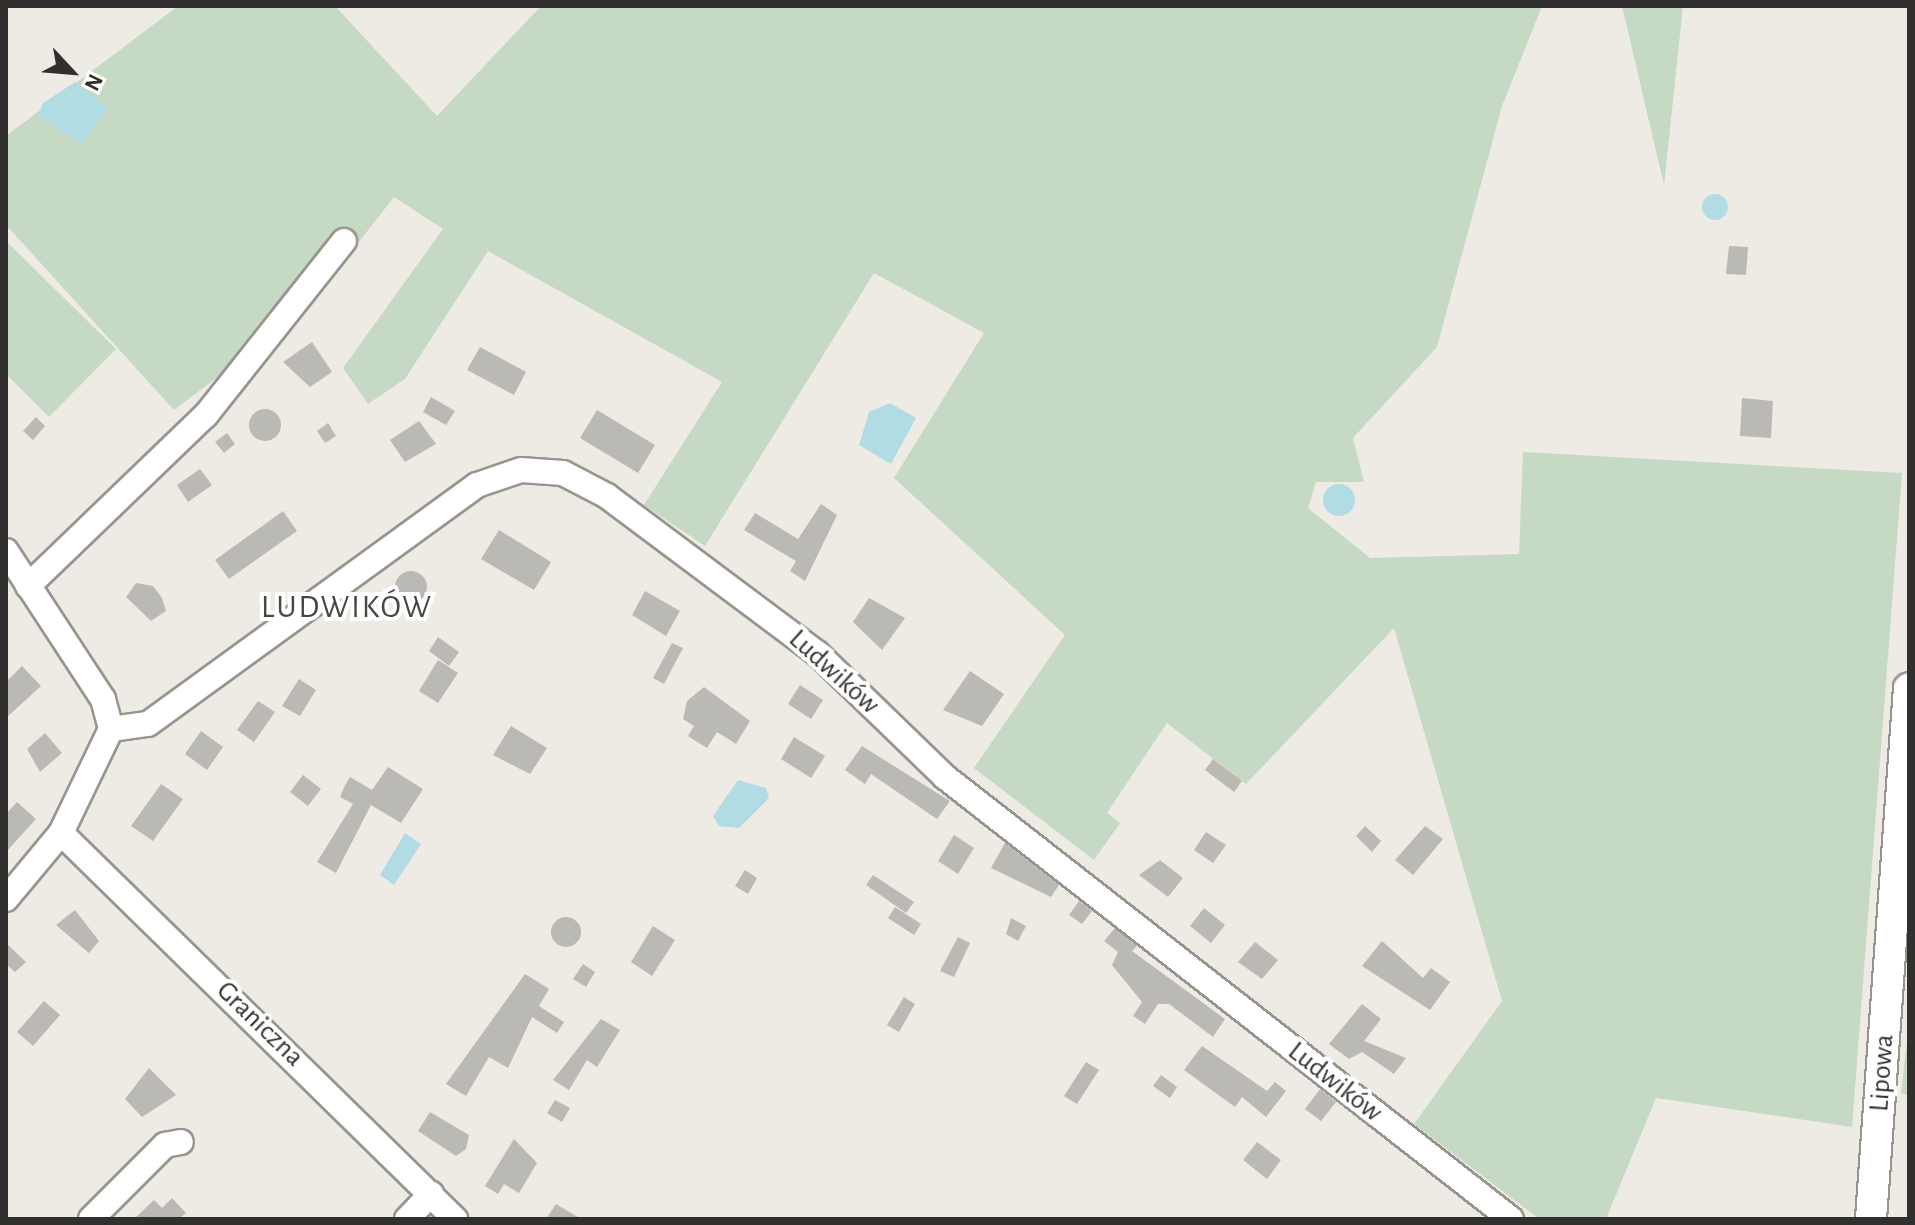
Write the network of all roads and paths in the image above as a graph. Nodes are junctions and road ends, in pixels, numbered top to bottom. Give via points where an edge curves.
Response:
1 (344, 241) dead end
2 (6, 551) edge
3 (28, 586) junction
4 (1909, 688) edge
5 (111, 729) junction
6 (61, 833) junction
7 (6, 899) edge
8 (181, 1142) dead end
9 (431, 1194) junction
10 (1502, 1216) edge
11 (91, 1219) edge
12 (407, 1219) edge
13 (455, 1219) edge
14 (1871, 1219) edge

1 - 3 street via 215,405
2 - 3 street
3 - 5 street via 103,699
4 - 14 main road, Lipowa
5 - 6 street
5 - 10 street, Ludwików via 148,724 477,485 521,470 563,473 607,496 817,653 945,777
6 - 7 street
6 - 9 street, Graniczna
8 - 11 street via 165,1145
9 - 12 street
9 - 13 street, Graniczna

